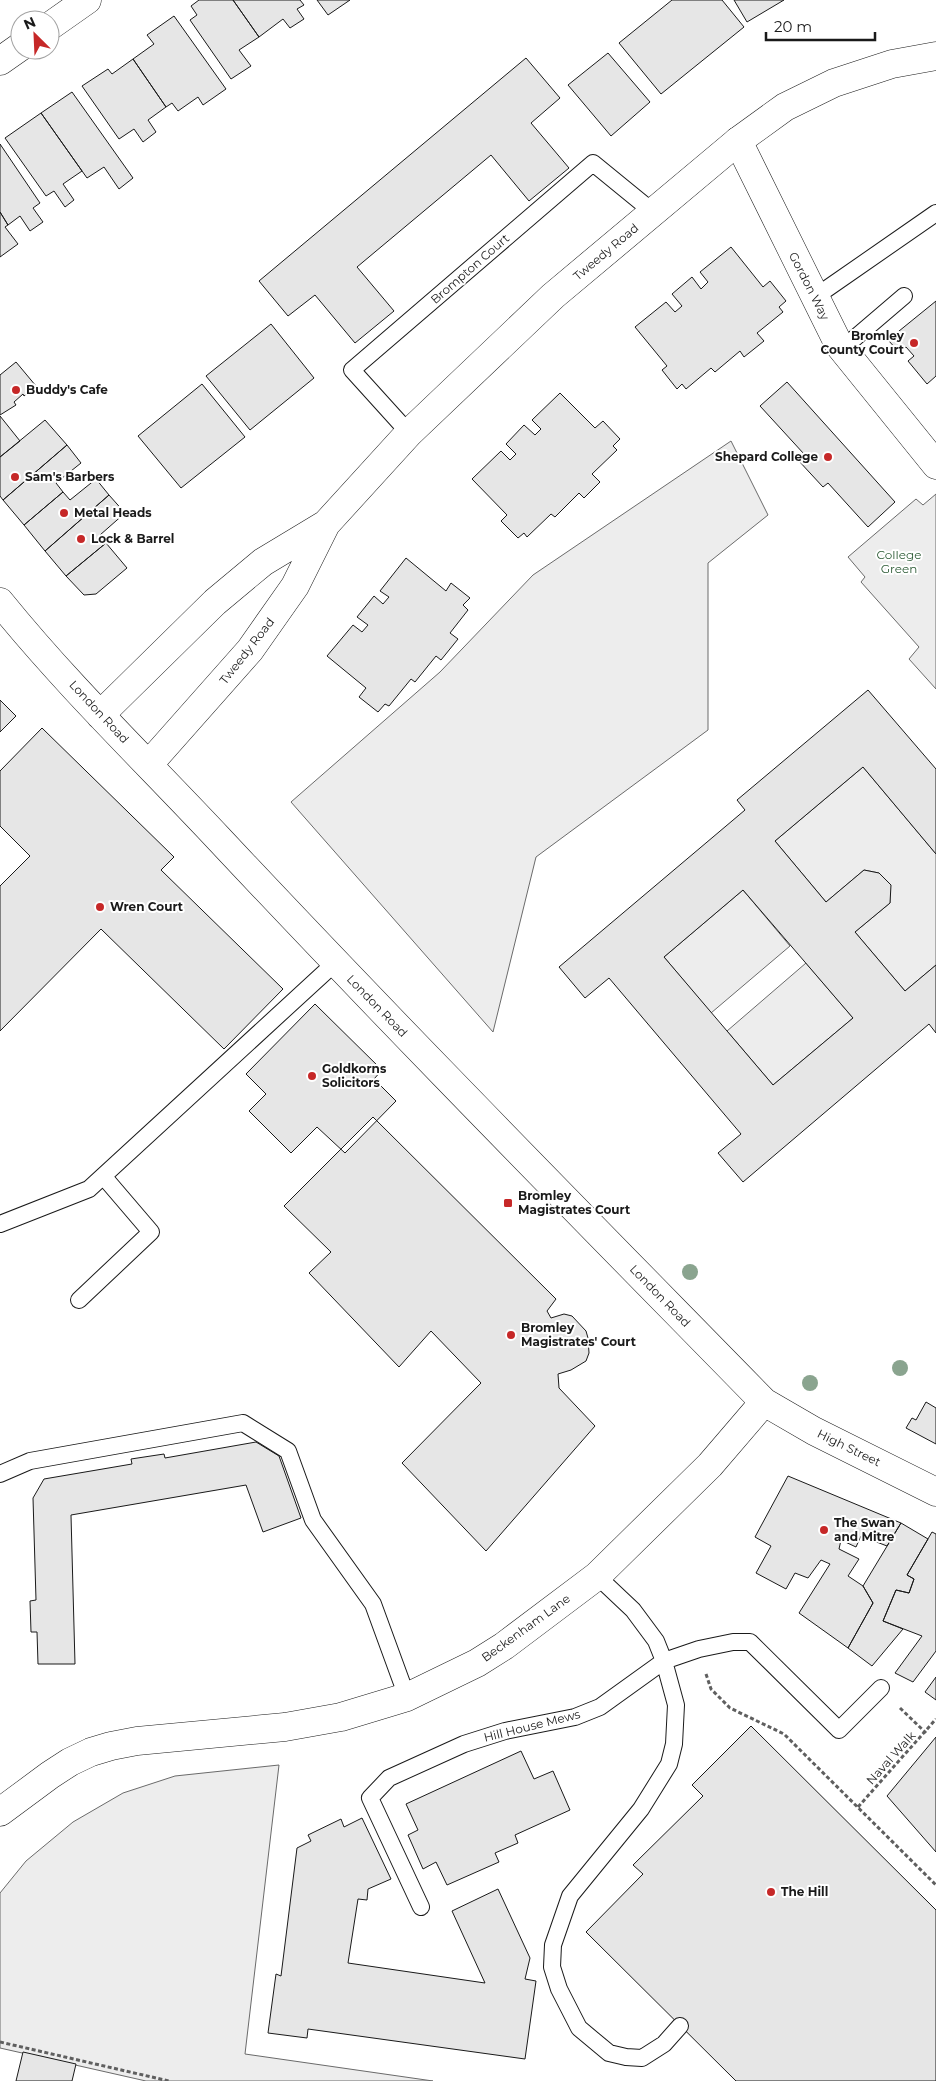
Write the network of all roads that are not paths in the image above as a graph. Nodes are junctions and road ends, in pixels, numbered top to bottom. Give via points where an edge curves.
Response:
1 (87, 0) edge
2 (60, 19) edge
3 (936, 56) edge
4 (738, 141) junction
5 (653, 212) junction
6 (936, 213) edge
7 (904, 296) dead end
8 (815, 297) junction
9 (842, 349) junction
10 (409, 433) junction
11 (936, 465) edge
12 (326, 524) junction
13 (0, 602) edge
14 (100, 715) junction
15 (149, 764) junction
16 (335, 963) junction
17 (104, 1177) junction
18 (0, 1224) edge
19 (79, 1300) dead end
20 (764, 1402) junction
21 (0, 1474) edge
22 (936, 1492) edge
23 (597, 1576) junction
24 (664, 1661) junction
25 (881, 1688) road end
26 (407, 1697) junction
27 (0, 1812) edge
28 (421, 1907) dead end
29 (680, 2026) dead end

1 - 2 main road
3 - 4 main road, Tweedy Road via 892,64 834,83 785,107
4 - 5 main road, Tweedy Road
4 - 8 main road, Gordon Way
5 - 10 main road, Tweedy Road via 553,296
5 - 10 lane, Brompton Court via 593,164 352,370
6 - 8 lane
7 - 9 lane
8 - 9 main road, Gordon Way
9 - 11 main road, Gordon Way
10 - 12 main road, Tweedy Road
12 - 14 main road, Tweedy Road via 263,562 215,602
12 - 15 main road, Tweedy Road via 295,586 250,650
13 - 14 main road, London Road
14 - 15 main road, London Road
15 - 16 main road, London Road
16 - 17 lane
16 - 20 main road, London Road
17 - 18 lane via 89,1189
17 - 19 lane via 151,1232
20 - 22 main road, High Street via 814,1432
20 - 23 main road, Beckenham Lane via 710,1465
21 - 26 lane via 30,1461 243,1423 288,1452 313,1520 373,1604
23 - 24 lane via 646,1626
23 - 26 main road, Beckenham Lane via 504,1646 447,1679
24 - 25 lane via 700,1649 750,1642 839,1730
24 - 28 lane, Hill House Mews via 600,1707 575,1717 506,1731 464,1744 389,1778 370,1798
24 - 29 lane via 676,1705 674,1744 669,1764 640,1809 570,1896 553,1945 552,1967 559,1989 579,2028 609,2053 642,2058 664,2044
26 - 27 main road, Beckenham Lane via 367,1710 294,1725 112,1746 70,1762

